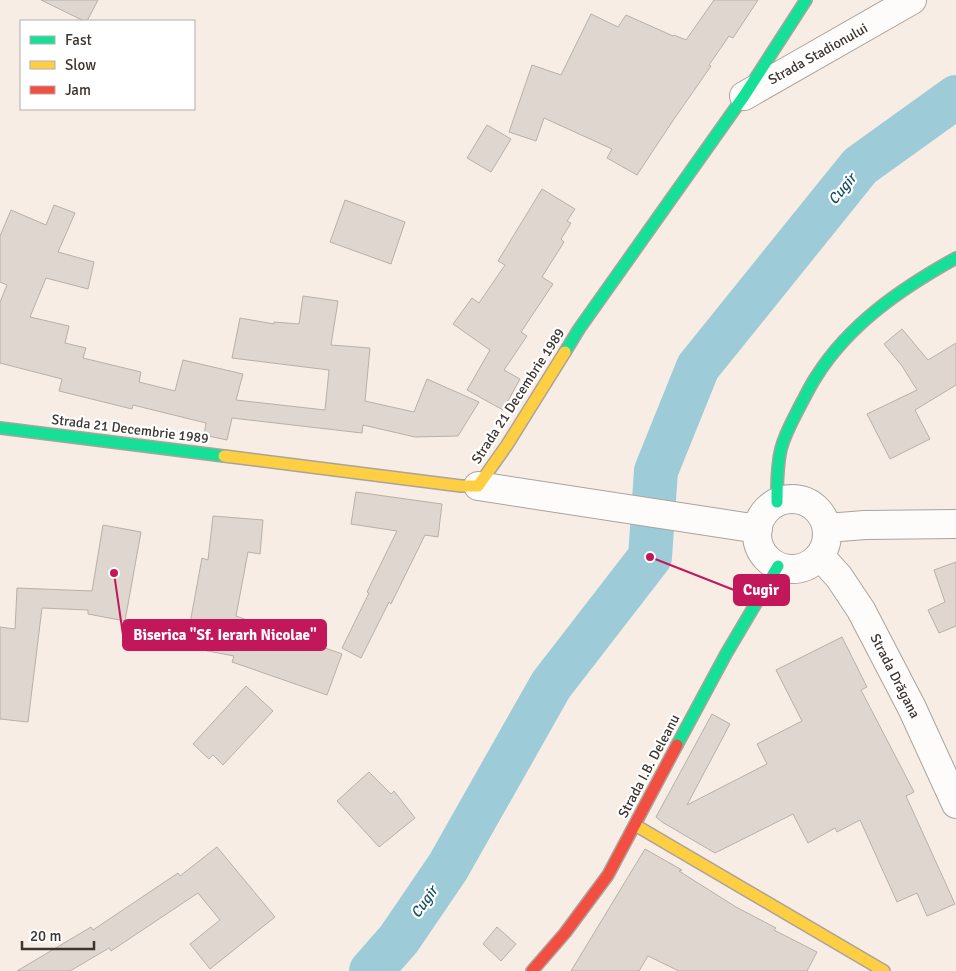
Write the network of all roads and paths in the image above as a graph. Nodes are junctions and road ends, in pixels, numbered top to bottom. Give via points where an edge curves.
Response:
1 (806, 0) edge
2 (894, 4) edge
3 (744, 96) junction
4 (956, 258) edge
5 (0, 428) edge
6 (478, 486) junction
7 (778, 502) junction
8 (956, 524) edge
9 (827, 528) junction
10 (758, 529) junction
11 (820, 556) junction
12 (778, 566) junction
13 (956, 804) edge
14 (635, 825) junction
15 (532, 971) edge
16 (884, 971) edge

1 - 3 street, Strada 21 Decembrie 1989
2 - 3 street, Strada Stadionului
3 - 6 street, Strada 21 Decembrie 1989 via 579,329
4 - 7 street via 920,277 868,317 818,372 781,448
5 - 6 street, Strada 21 Decembrie 1989
6 - 10 street
7 - 9 street via 788,499 809,503
7 - 10 street via 764,513
8 - 9 street
9 - 11 street
10 - 12 street via 762,551
11 - 12 street via 800,568
11 - 13 street, Strada Drăgana via 861,610 912,708
12 - 14 street, Strada I.B. Deleanu via 726,654
14 - 15 street, Strada I.B. Deleanu via 608,875
14 - 16 street

